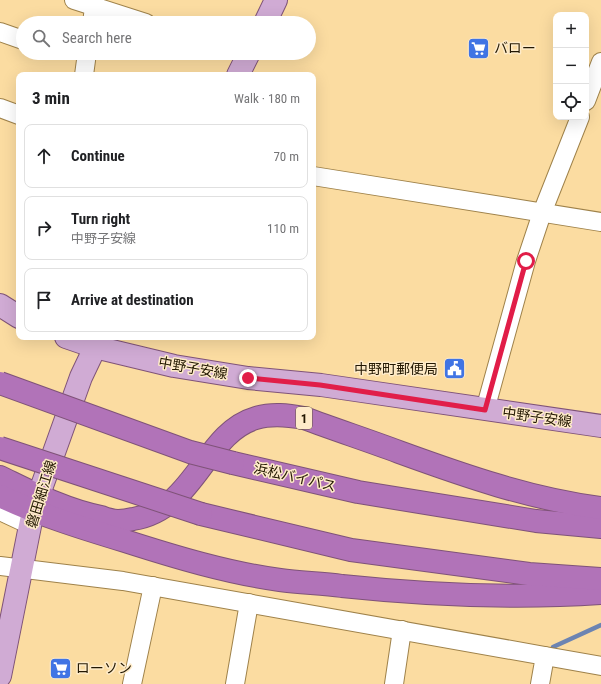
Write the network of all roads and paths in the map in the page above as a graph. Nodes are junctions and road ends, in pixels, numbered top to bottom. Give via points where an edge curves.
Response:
1 (74, 0) edge
2 (276, 0) edge
3 (94, 10) edge
4 (118, 16) edge
5 (268, 16) edge
6 (0, 32) edge
7 (16, 38) edge
8 (86, 60) edge
9 (244, 60) edge
10 (601, 62) edge
11 (84, 72) edge
12 (239, 72) edge
13 (589, 93) edge
14 (0, 108) edge
15 (16, 114) edge
16 (579, 120) edge
17 (316, 176) edge
18 (542, 212) junction
19 (601, 222) edge
20 (0, 305) edge
21 (16, 315) edge
22 (85, 340) edge
23 (97, 342) edge
24 (0, 384) edge
25 (485, 410) junction
26 (601, 426) edge
27 (0, 448) edge
28 (0, 477) edge
29 (0, 496) edge
30 (601, 508) edge
31 (0, 511) edge
32 (34, 511) junction
33 (601, 527) edge
34 (10, 568) edge
35 (601, 579) edge
36 (153, 586) junction
37 (601, 593) edge
38 (249, 603) junction
39 (402, 630) junction
40 (545, 656) junction
41 (601, 666) edge
42 (0, 676) edge
43 (132, 684) edge
44 (235, 684) edge
45 (394, 684) edge
46 (540, 684) edge

1 - 3 street
2 - 5 main road
3 - 4 street
6 - 7 street
8 - 11 street
9 - 12 main road
10 - 13 street
14 - 15 street
16 - 18 street
17 - 18 street
18 - 19 street
18 - 25 street
20 - 21 main road
22 - 23 main road
23 - 25 main road, 中野子安線 via 174,366
23 - 32 main road, 磐田細江線 via 81,377
24 - 33 highway, 浜松バイパス, bridge via 190,452 233,463 358,492 536,521
25 - 26 main road, 中野子安線
27 - 35 highway, bridge via 201,514 351,550 529,574
28 - 32 highway, 1
29 - 32 highway, 1
30 - 32 highway, 1 via 530,496 461,475 304,418 282,414 256,418 237,427 225,438 175,500 147,517 118,521 79,513
31 - 32 street
32 - 34 main road, 磐田細江線
32 - 37 highway, 1 via 163,553 280,580 394,592 480,596
34 - 36 street
34 - 42 main road, 磐田細江線
36 - 38 street
36 - 43 street
38 - 39 street
38 - 44 street
39 - 40 street
39 - 45 street
40 - 41 street
40 - 46 street

